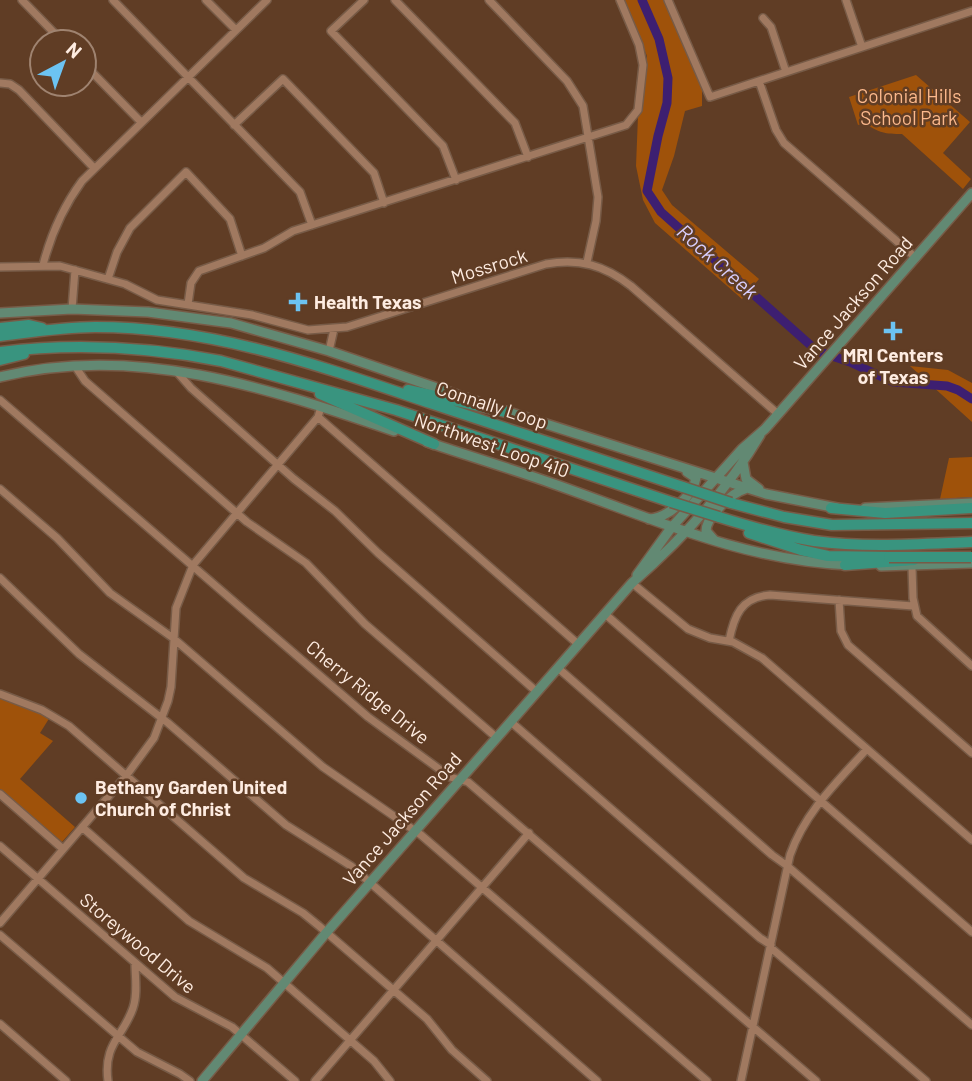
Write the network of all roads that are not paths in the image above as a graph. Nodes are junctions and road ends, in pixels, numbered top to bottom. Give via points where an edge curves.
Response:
1 (22, 0) edge
2 (113, 0) edge
3 (206, 0) edge
4 (267, 0) edge
5 (364, 0) edge
6 (395, 0) edge
7 (489, 0) edge
8 (620, 0) edge
9 (668, 0) edge
10 (846, 0) edge
11 (972, 11) edge
12 (763, 18) dead end
13 (49, 28) edge
14 (236, 30) junction
15 (862, 47) junction
16 (786, 72) junction
17 (188, 77) junction
18 (98, 78) edge
19 (759, 81) junction
20 (0, 83) edge
21 (141, 122) junction
22 (234, 125) junction
23 (590, 138) junction
24 (528, 157) junction
25 (94, 168) junction
26 (456, 180) junction
27 (972, 193) edge
28 (384, 203) junction
29 (312, 225) junction
30 (242, 256) junction
31 (916, 258) junction
32 (587, 262) junction
33 (43, 265) junction
34 (0, 267) edge
35 (75, 270) junction
36 (108, 279) junction
37 (188, 304) junction
38 (72, 309) junction
39 (0, 313) edge
40 (0, 328) edge
41 (50, 329) junction
42 (334, 329) junction
43 (0, 336) edge
44 (45, 349) junction
45 (329, 351) junction
46 (0, 352) edge
47 (0, 360) edge
48 (75, 366) junction
49 (176, 370) junction
50 (0, 377) edge
51 (281, 377) junction
52 (365, 381) junction
53 (0, 400) edge
54 (321, 407) junction
55 (506, 411) junction
56 (778, 414) junction
57 (318, 417) junction
58 (760, 435) junction
59 (434, 444) junction
60 (743, 462) junction
61 (277, 464) junction
62 (669, 464) junction
63 (716, 478) junction
64 (728, 482) junction
65 (747, 488) junction
66 (0, 489) edge
67 (766, 494) junction
68 (972, 506) edge
69 (831, 508) joint
70 (236, 513) junction
71 (645, 518) junction
72 (972, 518) edge
73 (718, 519) junction
74 (972, 523) edge
75 (933, 525) junction
76 (671, 528) junction
77 (684, 532) junction
78 (704, 539) junction
79 (972, 542) edge
80 (657, 545) junction
81 (722, 545) junction
82 (664, 555) junction
83 (972, 557) edge
84 (193, 565) junction
85 (845, 565) junction
86 (912, 567) junction
87 (0, 578) edge
88 (632, 583) junction
89 (839, 600) junction
90 (913, 606) junction
91 (605, 614) junction
92 (173, 638) junction
93 (729, 641) junction
94 (578, 644) junction
95 (972, 666) edge
96 (558, 668) junction
97 (537, 692) junction
98 (0, 694) edge
99 (162, 718) junction
100 (510, 722) junction
101 (497, 738) junction
102 (866, 749) junction
103 (972, 752) edge
104 (125, 776) junction
105 (460, 780) junction
106 (0, 794) edge
107 (821, 801) junction
108 (82, 827) junction
109 (415, 832) junction
110 (529, 833) junction
111 (972, 840) edge
112 (0, 846) edge
113 (63, 849) junction
114 (788, 866) junction
115 (37, 879) junction
116 (370, 882) junction
117 (482, 887) junction
118 (0, 923) edge
119 (972, 932) edge
120 (326, 933) junction
121 (0, 935) edge
122 (436, 939) junction
123 (771, 946) junction
124 (135, 963) junction
125 (283, 982) junction
126 (393, 990) junction
127 (0, 1024) edge
128 (972, 1025) edge
129 (753, 1027) junction
130 (240, 1034) junction
131 (116, 1035) junction
132 (350, 1040) junction
133 (66, 1081) edge
134 (108, 1081) edge
135 (190, 1081) edge
136 (202, 1081) edge
137 (295, 1081) edge
138 (315, 1081) edge
139 (390, 1081) edge
140 (487, 1081) edge
141 (597, 1081) edge
142 (707, 1081) edge
143 (741, 1081) edge
144 (816, 1081) edge
145 (926, 1081) edge

1 - 13 street
2 - 17 street
3 - 14 street
4 - 14 street
5 - 26 street via 331,32 443,146
6 - 24 street via 515,123
7 - 23 street via 572,86 583,106
8 - 23 street via 642,55 638,110 626,125
9 - 19 street via 710,97
10 - 15 street
11 - 15 street
12 - 16 street via 771,27
14 - 17 street
15 - 16 street
16 - 19 street
17 - 21 street
17 - 22 street
18 - 21 street
19 - 31 street via 784,143
20 - 25 street via 19,90
21 - 25 street
22 - 28 street via 283,79 374,173
22 - 29 street via 300,192
23 - 24 street
23 - 32 street via 598,197
24 - 26 street
25 - 33 street via 66,205
26 - 28 street
27 - 31 main road, Vance Jackson Road
28 - 29 street
29 - 30 street
30 - 36 street via 230,219 186,173 130,228
30 - 37 street via 200,271 191,283
31 - 56 main road, Vance Jackson Road
32 - 42 street, Mossrock via 546,264
32 - 56 street, Mossrock via 631,286
33 - 34 street, Mossrock
33 - 35 street, Mossrock
35 - 36 street, Mossrock
35 - 38 street
36 - 37 street, Mossrock via 157,300
37 - 42 street, Mossrock via 308,330
38 - 39 main road, Northwest Loop 410
38 - 45 main road, Northwest Loop 410 via 205,319
40 - 41 highway via 29,325
41 - 43 highway, Connally Loop
41 - 52 highway, Connally Loop via 94,327 191,334 266,350
42 - 45 street
44 - 46 highway, Connally Loop
44 - 47 highway
44 - 51 highway, Connally Loop via 192,355
45 - 55 main road, Northwest Loop 410
48 - 49 main road, Northwest Loop 410
48 - 50 main road, Northwest Loop 410
48 - 70 street via 85,381
49 - 54 main road, Northwest Loop 410 via 252,385
49 - 61 street
51 - 59 highway
51 - 73 highway, Connally Loop, bridge via 396,410
52 - 55 highway
52 - 75 highway, Connally Loop, bridge via 784,517 832,525
53 - 84 street, Cherry Ridge Drive
54 - 57 street
54 - 59 main road, Northwest Loop 410
55 - 62 main road, Northwest Loop 410
56 - 58 main road, Vance Jackson Road
57 - 61 street
57 - 94 street
58 - 60 main road, Vance Jackson Road
58 - 63 main road, Vance Jackson Road
59 - 71 main road, Northwest Loop 410
60 - 64 main road, Vance Jackson Road
60 - 67 main road via 746,479
61 - 70 street
61 - 97 street
62 - 63 main road, Northwest Loop 410
62 - 71 main road via 694,475 695,484 671,512
63 - 64 main road, Northwest Loop 410
63 - 76 main road, Vance Jackson Road
64 - 65 main road, Northwest Loop 410
64 - 77 main road, Vance Jackson Road
65 - 67 main road, Northwest Loop 410
65 - 81 main road via 733,493 707,523 708,535
66 - 92 street via 57,538 110,593
67 - 69 main road, Northwest Loop 410
68 - 69 highway via 885,513
70 - 84 street
70 - 101 street via 306,563 365,624
71 - 76 main road, Northwest Loop 410
71 - 80 main road via 656,531
72 - 75 highway
73 - 79 highway via 816,541 870,545
73 - 83 highway, bridge via 828,556
74 - 75 highway, Connally Loop
76 - 77 main road, Northwest Loop 410
76 - 80 main road, Vance Jackson Road
77 - 78 main road, Northwest Loop 410
77 - 82 main road, Vance Jackson Road
78 - 81 main road, Northwest Loop 410
78 - 82 main road via 686,541
80 - 88 main road, Vance Jackson Road
81 - 85 main road, Northwest Loop 410
82 - 88 main road, Vance Jackson Road
83 - 85 highway
83 - 86 main road, Northwest Loop 410
84 - 92 street via 179,598
84 - 105 street, Cherry Ridge Drive via 368,717
85 - 86 main road, Northwest Loop 410
86 - 90 street
87 - 99 street via 79,654
88 - 91 main road, Vance Jackson Road
88 - 93 street via 688,629
89 - 90 street
89 - 93 street via 753,598 738,611
89 - 103 street via 841,631 848,645
90 - 95 street via 921,621
91 - 94 main road, Vance Jackson Road
91 - 107 street
92 - 99 street via 172,681
92 - 109 street via 323,767
93 - 102 street via 762,658
94 - 96 main road, Vance Jackson Road
96 - 97 main road, Vance Jackson Road
96 - 114 street
97 - 100 main road, Vance Jackson Road
98 - 104 street via 55,717
99 - 104 street via 154,738
99 - 116 street via 286,825
100 - 101 main road, Vance Jackson Road
100 - 123 street
101 - 105 main road, Vance Jackson Road
102 - 107 street
102 - 111 street
104 - 108 street
104 - 120 street via 244,878 303,913
105 - 109 main road, Vance Jackson Road
105 - 110 street, Cherry Ridge Drive
106 - 113 street
107 - 114 street via 796,837
107 - 119 street
108 - 113 street
108 - 125 street via 189,920
109 - 116 main road, Vance Jackson Road
109 - 117 street
110 - 117 street
110 - 129 street, Cherry Ridge Drive
112 - 115 street, Storeywood Drive
113 - 115 street
114 - 123 street
114 - 128 street
115 - 118 street
115 - 124 street, Storeywood Drive
116 - 120 main road, Vance Jackson Road
116 - 122 street
117 - 122 street
117 - 142 street
120 - 125 main road, Vance Jackson Road
120 - 126 street
121 - 131 street
122 - 126 street
122 - 141 street
123 - 129 street
123 - 145 street
124 - 130 street, Storeywood Drive via 184,1003
124 - 131 street via 135,1002
125 - 130 main road, Vance Jackson Road
125 - 132 street
126 - 132 street
126 - 140 street
127 - 133 street
129 - 143 street
129 - 144 street, Cherry Ridge Drive
130 - 136 main road, Vance Jackson Road
130 - 137 street, Storeywood Drive
131 - 134 street
131 - 135 street via 146,1058
132 - 138 street
132 - 139 street

